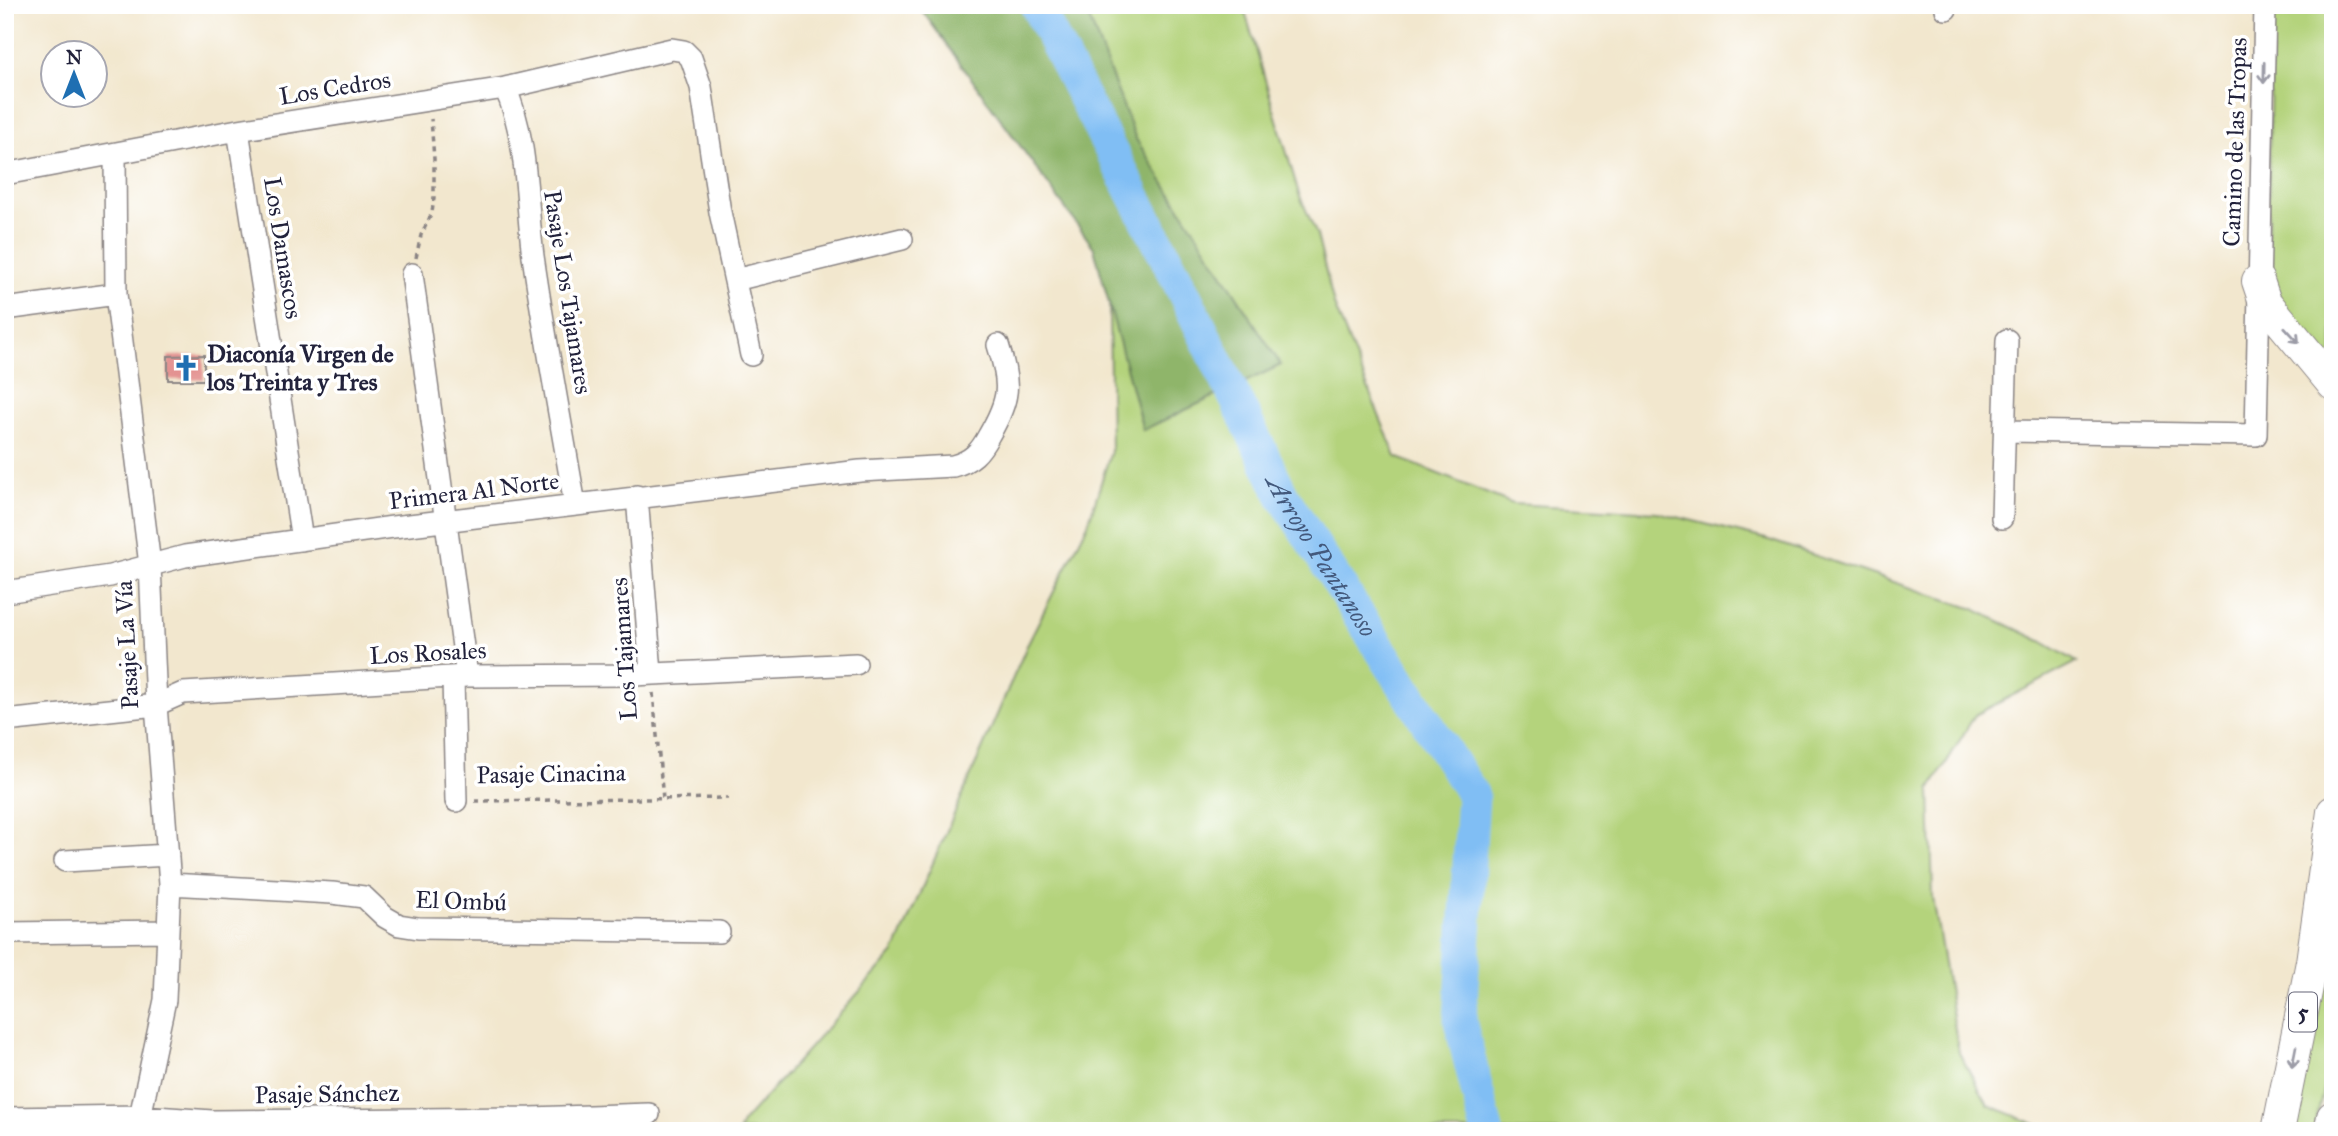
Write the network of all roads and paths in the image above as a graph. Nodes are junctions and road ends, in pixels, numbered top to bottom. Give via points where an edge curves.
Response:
1 (2265, 5) edge
2 (505, 88) junction
3 (429, 100) junction
4 (238, 130) junction
5 (115, 154) junction
6 (5, 174) edge
7 (902, 239) dead end
8 (412, 274) joint
9 (735, 280) junction
10 (2258, 281) junction
11 (116, 293) junction
12 (5, 309) edge
13 (2007, 340) dead end
14 (998, 345) dead end
15 (751, 355) dead end
16 (2333, 384) edge
17 (2005, 430) junction
18 (637, 496) junction
19 (576, 505) junction
20 (2002, 518) dead end
21 (446, 520) junction
22 (302, 540) junction
23 (150, 565) junction
24 (5, 592) edge
25 (856, 664) dead end
26 (651, 673) junction
27 (460, 677) junction
28 (156, 705) junction
29 (5, 721) edge
30 (728, 798) dead end
31 (663, 799) junction
32 (456, 801) joint
33 (2333, 812) edge
34 (169, 855) junction
35 (65, 861) dead end
36 (170, 884) junction
37 (168, 931) junction
38 (719, 932) dead end
39 (5, 933) edge
40 (649, 1114) dead end
41 (2333, 1117) edge
42 (5, 1118) edge
43 (139, 1124) edge
44 (2278, 1131) edge
45 (2330, 1131) edge

1 -> 10 street, Camino de las Tropas
2 - 3 street, Los Cedros
2 - 9 street, Los Cedros via 684,51 701,87
2 - 19 street, Pasaje Los Tajamares via 517,129 533,257
3 - 4 street, Los Cedros
3 - 8 path via 434,197
4 - 5 street, Los Cedros
4 - 22 street, Los Damascos
5 - 6 street, Los Cedros
5 - 11 street, Pasaje La Vía
7 - 9 street
8 - 21 street, Pasaje Cinacina
9 - 15 street
10 -> 16 highway via 2265,302
10 - 17 street, Camino de las Tropas via 2256,435
11 - 12 street
11 - 23 street, Pasaje La Vía
13 - 17 street
14 - 18 street, Primera Al Norte via 1006,369 1004,410 972,459 953,466 860,471
17 - 20 street
18 - 19 street, Primera Al Norte
18 - 26 street, Los Tajamares
19 - 21 street, Primera Al Norte
21 - 22 street, Primera Al Norte
21 - 27 street, Pasaje Cinacina
22 - 23 street, Primera Al Norte
23 - 24 street, Primera Al Norte
23 - 28 street, Pasaje La Vía
25 - 26 street, Los Rosales
26 - 27 street, Los Rosales
26 - 31 path, Los Tajamares
27 - 28 street, Los Rosales via 183,693
27 - 32 street, Pasaje Cinacina
28 - 29 street, Los Rosales
28 - 34 street, Pasaje La Vía
30 - 31 path, Pasaje Cinacina
31 - 32 path, Pasaje Cinacina
33 -> 44 highway, 5 via 2312,962
34 - 35 street
34 - 36 street, Pasaje La Vía
36 - 37 street, Pasaje La Vía
36 - 38 street, El Ombú via 364,897 399,926 418,928
37 - 39 street
37 - 43 street, Pasaje La Vía via 165,1000
40 - 43 street, Pasaje Sánchez
41 - 45 highway
42 - 43 street, Pasaje Sánchez

